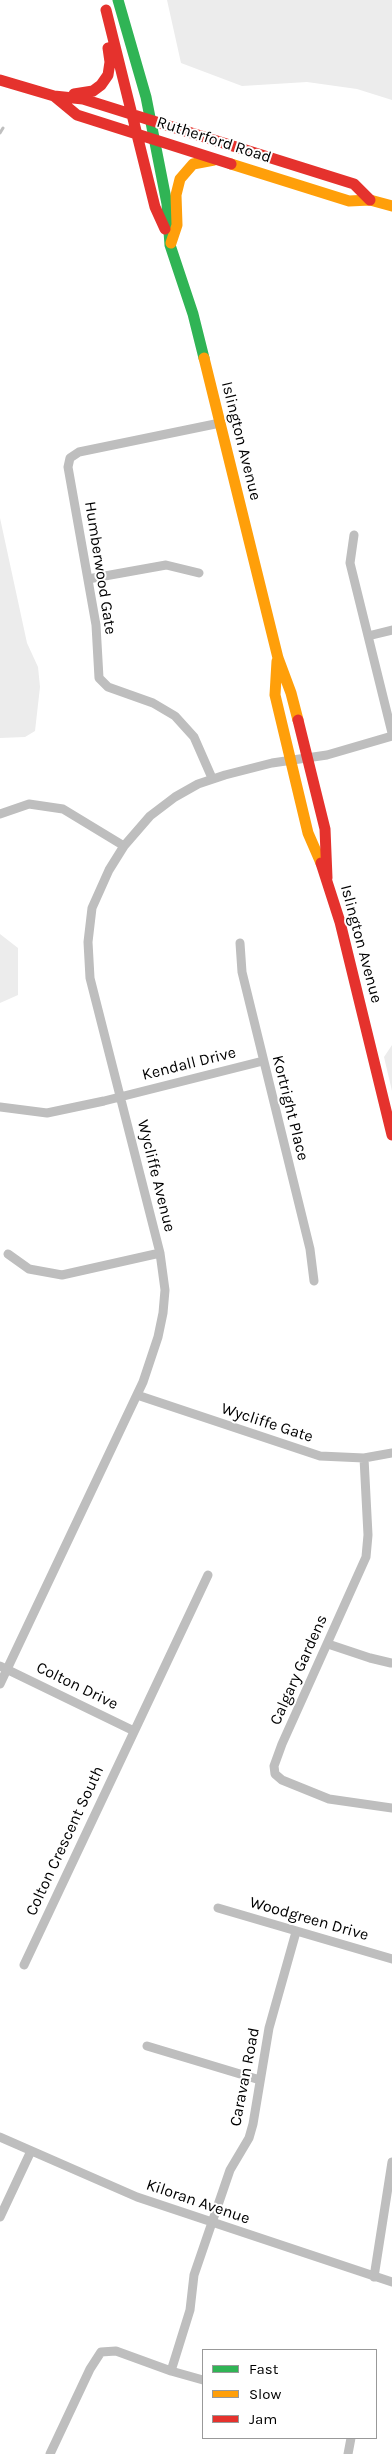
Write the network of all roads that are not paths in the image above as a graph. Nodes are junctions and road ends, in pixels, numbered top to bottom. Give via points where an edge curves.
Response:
1 (118, 0) edge
2 (107, 5) edge
3 (0, 80) edge
4 (36, 91) junction
5 (54, 96) junction
6 (132, 113) junction
7 (149, 118) junction
8 (136, 133) junction
9 (152, 138) junction
10 (220, 159) junction
11 (370, 200) junction
12 (392, 206) edge
13 (168, 240) junction
14 (220, 423) junction
15 (354, 535) dead end
16 (199, 572) dead end
17 (88, 579) junction
18 (392, 630) edge
19 (368, 636) junction
20 (278, 658) junction
21 (392, 735) edge
22 (307, 758) junction
23 (290, 760) junction
24 (212, 778) junction
25 (0, 814) edge
26 (124, 846) junction
27 (326, 878) junction
28 (240, 943) dead end
29 (263, 1062) junction
30 (121, 1097) junction
31 (0, 1107) edge
32 (392, 1135) edge
33 (160, 1253) junction
34 (8, 1254) dead end
35 (314, 1281) dead end
36 (137, 1395) junction
37 (392, 1454) edge
38 (364, 1458) junction
39 (208, 1575) dead end
40 (328, 1644) junction
41 (392, 1662) edge
42 (3, 1667) edge
43 (0, 1684) edge
44 (134, 1731) junction
45 (392, 1808) edge
46 (218, 1908) dead end
47 (296, 1932) junction
48 (392, 1959) edge
49 (24, 1965) dead end
50 (147, 2046) dead end
51 (260, 2080) junction
52 (0, 2137) edge
53 (31, 2151) junction
54 (392, 2162) edge
55 (0, 2217) edge
56 (213, 2224) junction
57 (374, 2277) junction
58 (392, 2282) edge
59 (171, 2371) junction
60 (202, 2380) edge
61 (351, 2439) edge
62 (50, 2454) edge
63 (348, 2454) edge

1 - 7 main road, Islington Avenue via 131,39
2 - 4 main road via 103,20 110,62 108,74 101,85 80,94
2 - 6 main road, Islington Avenue
3 - 4 main road, Rutherford Road
4 - 5 main road, Rutherford Road
5 - 6 main road, Rutherford Road via 83,98
5 - 8 main road, Rutherford Road via 77,115
6 - 7 main road, Rutherford Road
6 - 8 main road, Islington Avenue
7 - 9 main road, Islington Avenue
7 - 11 main road, Rutherford Road via 354,184
8 - 9 main road, Rutherford Road
8 - 13 main road, Islington Avenue via 155,207
9 - 10 main road, Rutherford Road
9 - 13 main road, Islington Avenue via 167,204
10 - 11 main road, Rutherford Road via 349,201
10 - 13 main road via 197,162 182,175 176,195 177,225
11 - 12 main road, Rutherford Road
13 - 14 main road, Islington Avenue via 192,314
14 - 17 street, Humberwood Gate via 79,452 70,458 68,467
14 - 20 main road, Islington Avenue
15 - 19 street via 350,563
16 - 17 street via 166,565
17 - 24 street, Humberwood Gate via 96,625 99,678 108,687 153,703 175,716 194,737
18 - 19 street
19 - 21 street
20 - 22 main road, Islington Avenue via 292,692
20 - 23 main road, Islington Avenue via 275,695
21 - 22 street, Wycliffe Avenue
22 - 23 street, Wycliffe Avenue
22 - 27 main road, Islington Avenue via 325,829
23 - 24 street, Wycliffe Avenue
23 - 27 main road, Islington Avenue via 308,833
24 - 26 street, Wycliffe Avenue via 168,802 145,821
25 - 26 street via 29,804 63,809
26 - 30 street, Wycliffe Avenue via 92,908 88,942 90,978
27 - 32 main road, Islington Avenue via 340,922
28 - 29 street, Kortright Place via 242,972
29 - 30 street, Kendall Drive
29 - 35 street, Kortright Place via 310,1248
30 - 31 street, Kendall Drive via 47,1113
30 - 33 street, Wycliffe Avenue
33 - 34 street via 62,1275 29,1269
33 - 36 street, Wycliffe Avenue via 165,1290 163,1313 152,1356
36 - 38 street, Wycliffe Gate via 320,1456
36 - 42 street, Wycliffe Avenue
37 - 38 street, Wycliffe Gate
38 - 40 street, Calgary Gardens via 366,1557
39 - 44 street, Colton Crescent South
40 - 41 street
40 - 45 street, Calgary Gardens via 282,1744 274,1766 276,1774 282,1780 329,1799
42 - 43 street, Wycliffe Avenue
42 - 44 street, Colton Drive
44 - 49 street, Colton Crescent South
46 - 47 street, Woodgreen Drive
47 - 48 street, Woodgreen Drive
47 - 51 street, Caravan Road via 269,2028
50 - 51 street
51 - 56 street, Caravan Road via 249,2138 230,2170
52 - 53 street, Kiloran Avenue
53 - 55 street
53 - 56 street, Kiloran Avenue via 137,2197
54 - 57 street
56 - 57 street, Kiloran Avenue
56 - 59 street, Caravan Road via 194,2275 190,2310
57 - 58 street, Kiloran Avenue
59 - 60 street
59 - 62 street via 116,2352 101,2352
61 - 63 street

